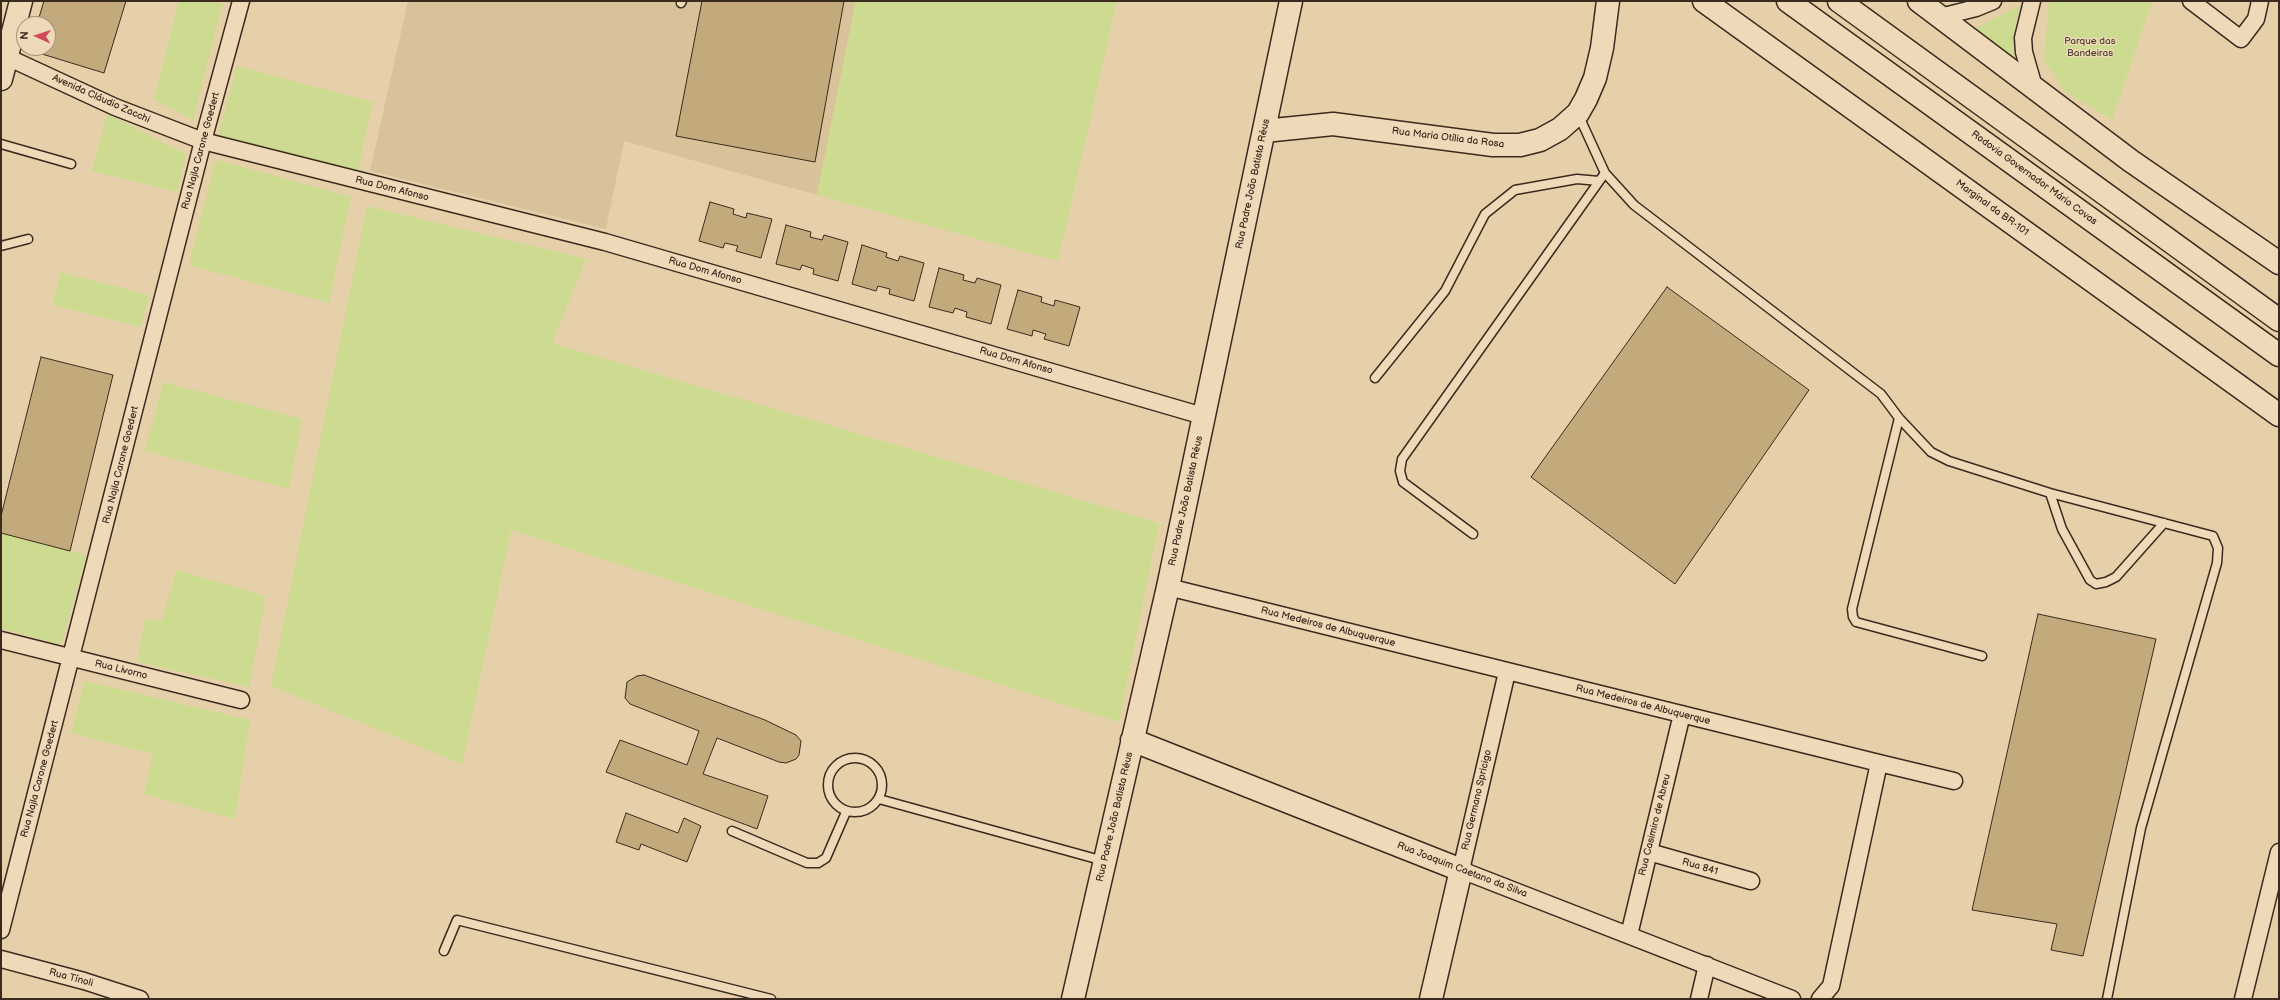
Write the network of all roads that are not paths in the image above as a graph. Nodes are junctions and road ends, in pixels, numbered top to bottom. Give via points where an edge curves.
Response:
1 (21, 1) edge
2 (240, 1) edge
3 (1291, 1) edge
4 (1608, 1) edge
5 (1704, 1) edge
6 (1788, 1) edge
7 (1839, 1) edge
8 (1919, 1) edge
9 (1993, 1) edge
10 (2032, 1) edge
11 (2191, 1) edge
12 (2260, 1) edge
13 (1940, 16) junction
14 (4, 56) edge
15 (1, 79) edge
16 (2034, 87) junction
17 (1578, 113) junction
18 (1264, 131) junction
19 (203, 141) junction
20 (1, 144) edge
21 (71, 164) dead end
22 (1605, 173) junction
23 (1599, 182) junction
24 (28, 239) dead end
25 (1, 246) edge
26 (2279, 264) edge
27 (2279, 319) edge
28 (2279, 355) edge
29 (1375, 378) dead end
30 (2279, 415) edge
31 (1203, 416) junction
32 (1899, 418) junction
33 (2050, 493) junction
34 (2164, 523) junction
35 (1472, 534) dead end
36 (1168, 587) junction
37 (1, 640) edge
38 (1982, 656) dead end
39 (72, 657) junction
40 (1507, 672) junction
41 (241, 700) dead end
42 (1682, 714) junction
43 (1132, 740) junction
44 (1879, 763) junction
45 (1954, 781) dead end
46 (879, 799) junction
47 (846, 812) junction
48 (732, 831) dead end
49 (1648, 852) junction
50 (2279, 852) edge
51 (1104, 861) junction
52 (1461, 870) junction
53 (1751, 881) dead end
54 (1, 930) edge
55 (1629, 935) junction
56 (444, 951) dead end
57 (1, 959) edge
58 (1707, 965) junction
59 (140, 999) edge
60 (771, 999) edge
61 (1073, 999) edge
62 (1431, 999) edge
63 (1699, 999) edge
64 (1792, 999) edge
65 (1820, 999) edge
66 (2107, 999) edge
67 (2243, 999) edge

1 - 14 main road
2 - 19 street, Rua Najla Carone Goedert
3 - 18 main road, Rua Padre João Batista Réus
4 - 17 main road, Rua Maria Otília da Rosa via 1595,78
5 - 30 main road, Marginal da BR-101
6 - 28 main road, Rodovia Governador Mário Covas
7 - 27 main road
8 - 13 main road
9 - 13 street via 1976,8
10 - 16 street via 2023,38 2024,52
11 - 12 street via 2242,39 2256,19
13 - 16 main road
14 - 15 main road
14 - 19 street, Avenida Cláudio Zacchi via 115,107
16 - 26 main road via 2183,198
17 - 18 main road, Rua Maria Otília da Rosa via 1560,129 1520,145 1493,145 1333,124
17 - 22 lane
18 - 31 main road, Rua Padre João Batista Réus
19 - 31 street, Rua Dom Afonso via 605,242
19 - 39 street, Rua Najla Carone Goedert
20 - 21 lane
22 - 23 lane
22 - 32 lane via 1634,205 1881,394
23 - 29 lane via 1577,179 1515,190 1485,214 1445,291
23 - 35 lane via 1402,459 1400,471 1403,482
24 - 25 lane
31 - 36 main road, Rua Padre João Batista Réus
32 - 33 lane via 1931,452 1949,461
32 - 38 lane via 1852,609 1853,617 1856,622
33 - 34 lane
33 - 34 lane via 2062,529 2090,580 2096,584 2116,577
34 - 66 lane via 2212,536 2218,548 2217,563 2141,828
36 - 40 street, Rua Medeiros de Albuquerque
36 - 43 main road, Rua Padre João Batista Réus
37 - 39 street, Rua Livorno
39 - 41 street, Rua Livorno
39 - 54 street, Rua Najla Carone Goedert
40 - 42 street, Rua Medeiros de Albuquerque
40 - 52 street, Rua Germano Spricigo
42 - 44 street, Rua Medeiros de Albuquerque
42 - 49 street, Rua Casimiro de Abreu
43 - 51 main road, Rua Padre João Batista Réus
43 - 52 main road, Rua Joaquim Caetano da Silva
44 - 45 street, Rua Medeiros de Albuquerque
44 - 65 street via 1831,986
46 - 47 lane via 865,812
46 - 47 lane via 883,783 876,767 862,758 845,759 832,769 827,785 832,802
46 - 51 lane
47 - 48 lane via 826,858 818,863 808,863
49 - 53 street, Rua 841
49 - 55 street, Rua Casimiro de Abreu
50 - 67 street
51 - 61 main road, Rua Padre João Batista Réus
52 - 55 street, Rua Joaquim Caetano da Silva
52 - 62 main road, Rua Germano Spricigo
55 - 58 street, Rua Joaquim Caetano da Silva
56 - 60 lane via 457,920
57 - 59 street, Rua Tínoli
58 - 63 street
58 - 64 street, Rua Joaquim Caetano da Silva

